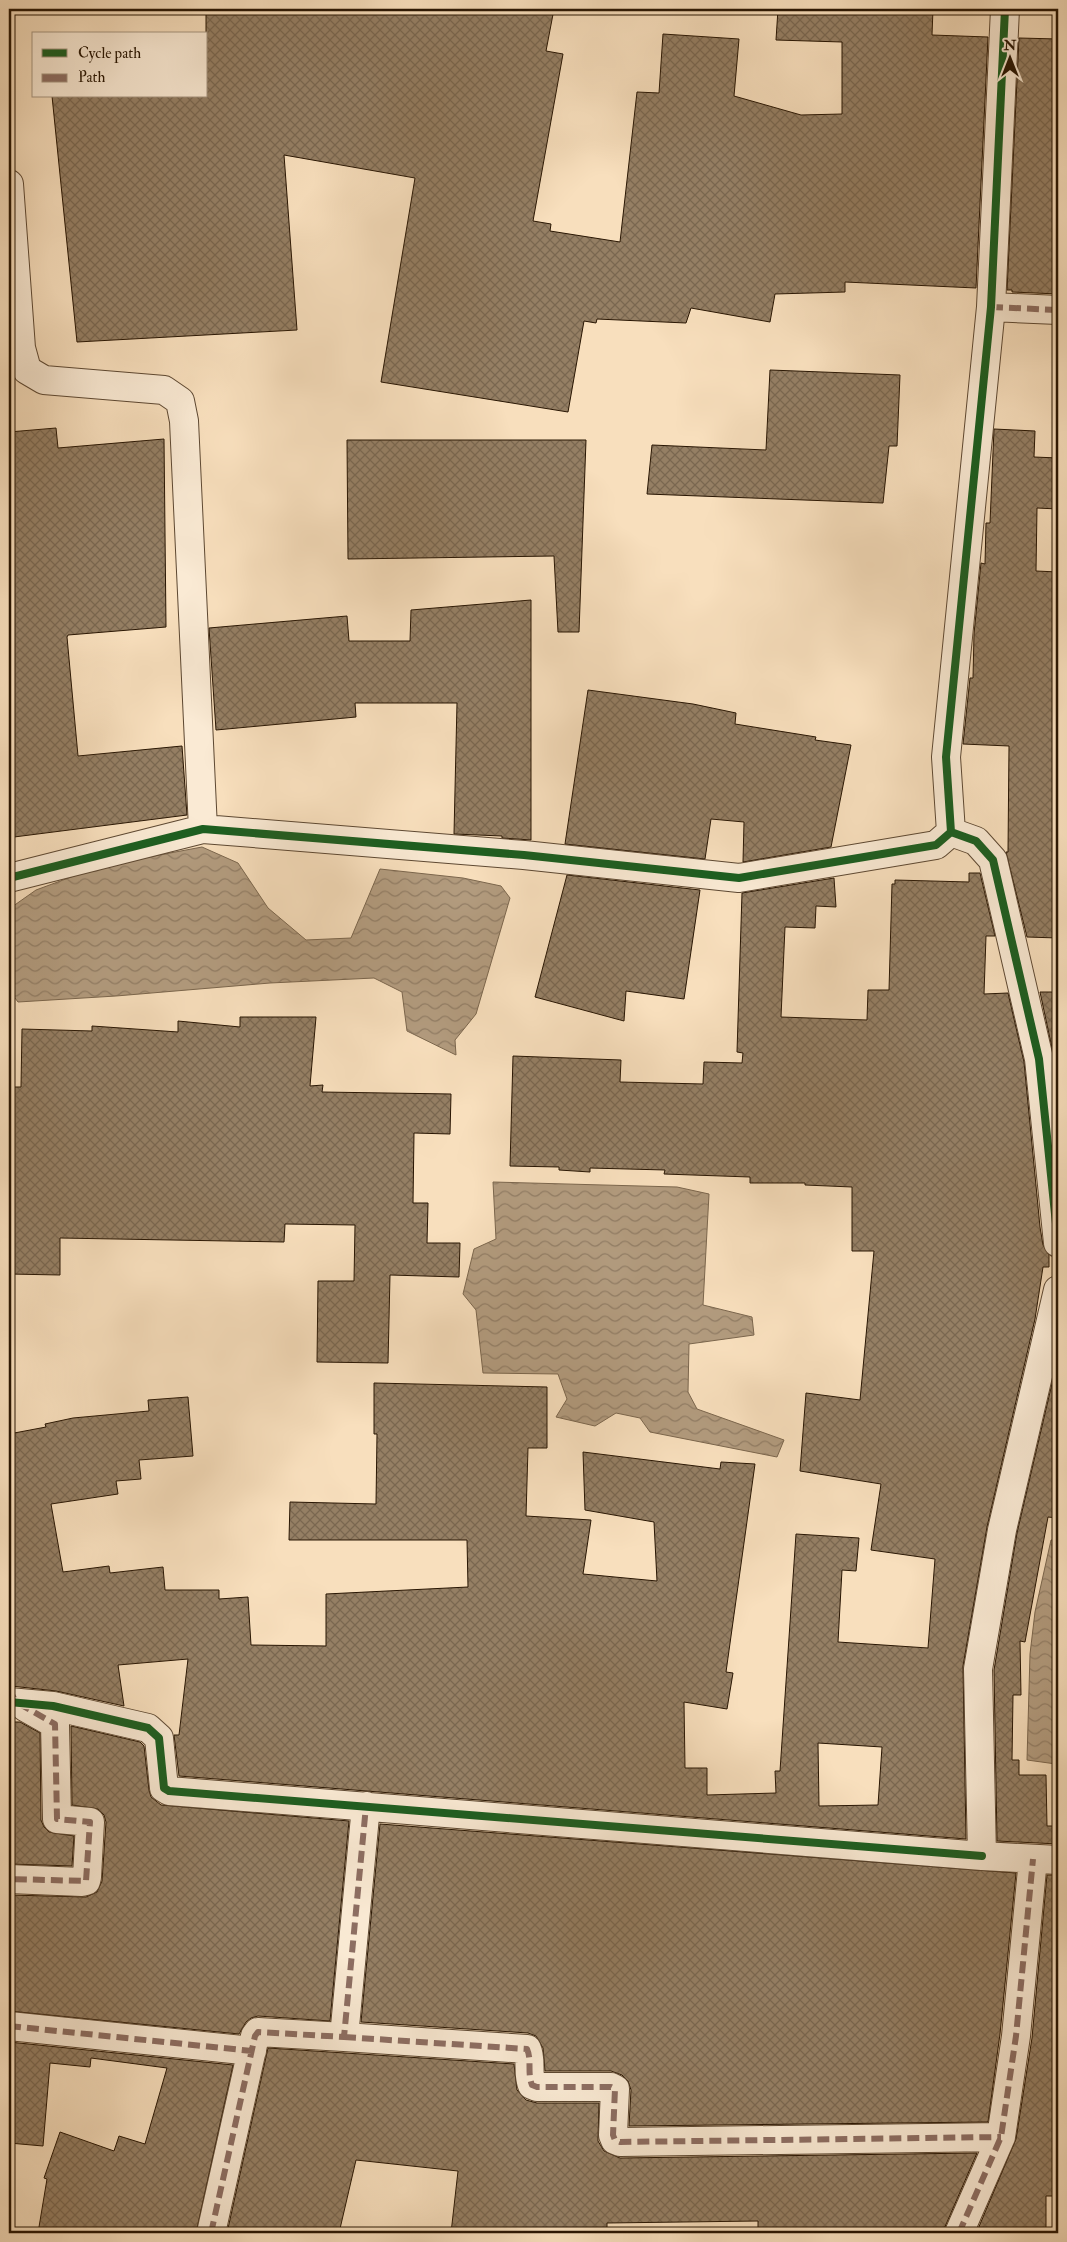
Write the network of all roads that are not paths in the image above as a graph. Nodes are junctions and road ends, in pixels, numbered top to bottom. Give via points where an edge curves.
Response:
1 (1005, 9) edge
2 (9, 184) edge
3 (991, 307) junction
4 (1058, 310) edge
5 (203, 829) junction
6 (951, 832) junction
7 (9, 878) edge
8 (1058, 1243) edge
9 (1058, 1290) edge
10 (11, 1698) edge
11 (366, 1806) junction
12 (982, 1856) junction
13 (1046, 1860) edge
14 (9, 1879) edge
15 (9, 2026) edge
16 (344, 2037) junction
17 (252, 2051) junction
18 (1000, 2137) junction
19 (211, 2233) edge
20 (959, 2233) edge

1 - 3 street
2 - 5 street via 21,348 27,370 44,380 164,390 180,402 184,421
3 - 4 street
3 - 6 street via 946,758
5 - 6 street via 524,855 739,878 936,845
5 - 7 street
6 - 8 street via 976,841 992,860 1039,1060
9 - 12 street via 1002,1530 978,1669
10 - 11 street via 148,1728 159,1738 162,1780 164,1788 169,1791
10 - 14 street via 55,1724 57,1819 90,1822 90,1831 86,1881
11 - 12 street
11 - 16 street
12 - 13 street
13 - 18 street
15 - 17 street
16 - 17 street via 263,2031 255,2036
16 - 18 street via 527,2049 532,2085 611,2086 615,2089 613,2135 620,2142
17 - 19 street
18 - 20 street

